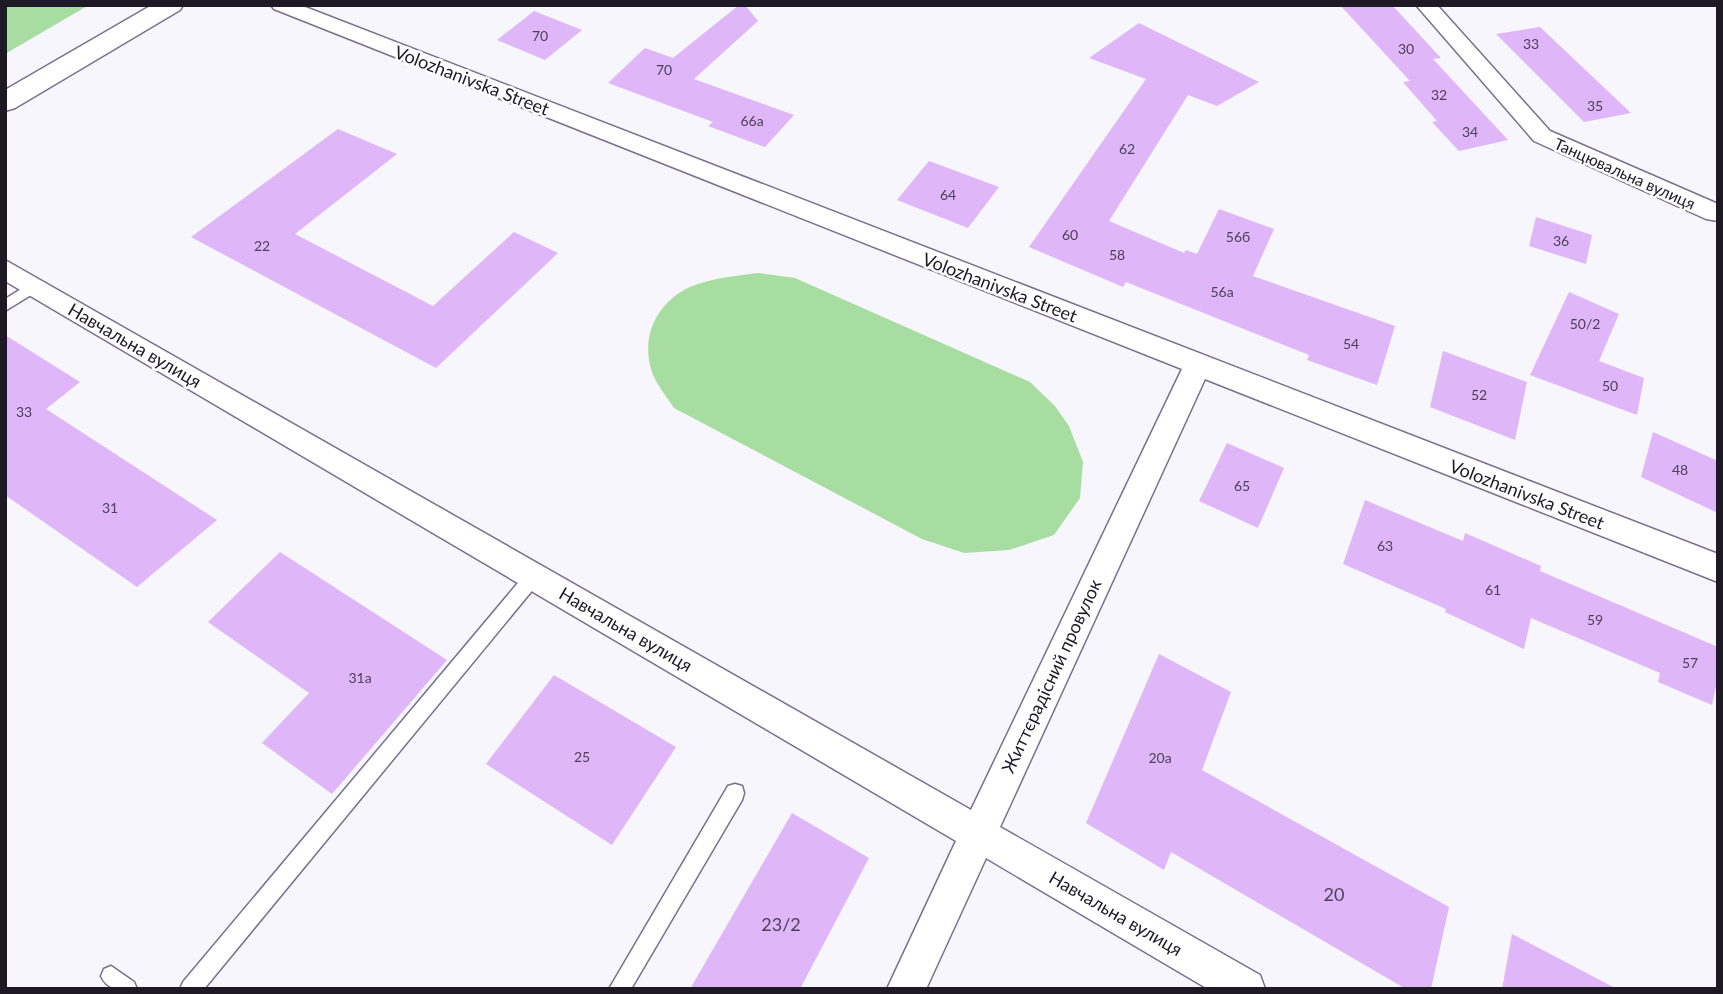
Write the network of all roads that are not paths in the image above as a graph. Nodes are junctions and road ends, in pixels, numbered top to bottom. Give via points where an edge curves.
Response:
1 (171, 5) edge
2 (281, 5) edge
3 (1426, 5) edge
4 (5, 102) edge
5 (1717, 215) edge
6 (5, 269) edge
7 (34, 286) junction
8 (5, 306) edge
9 (1198, 364) junction
10 (1718, 568) edge
11 (534, 576) junction
12 (735, 793) dead end
13 (978, 833) junction
14 (190, 989) edge
15 (619, 989) edge
16 (906, 989) edge
17 (1246, 989) edge

1 - 4 street
2 - 9 street, Volozhanivska Street
3 - 5 street, Танцювальна вулиця via 1542,136
6 - 7 street, Навчальна вулиця
7 - 8 lane
7 - 11 street, Навчальна вулиця
9 - 10 street, Volozhanivska Street
9 - 13 street, Життєрадісний провулок
11 - 13 street, Навчальна вулиця
11 - 14 lane
12 - 15 lane
13 - 16 street, Життєрадісний провулок
13 - 17 street, Навчальна вулиця

